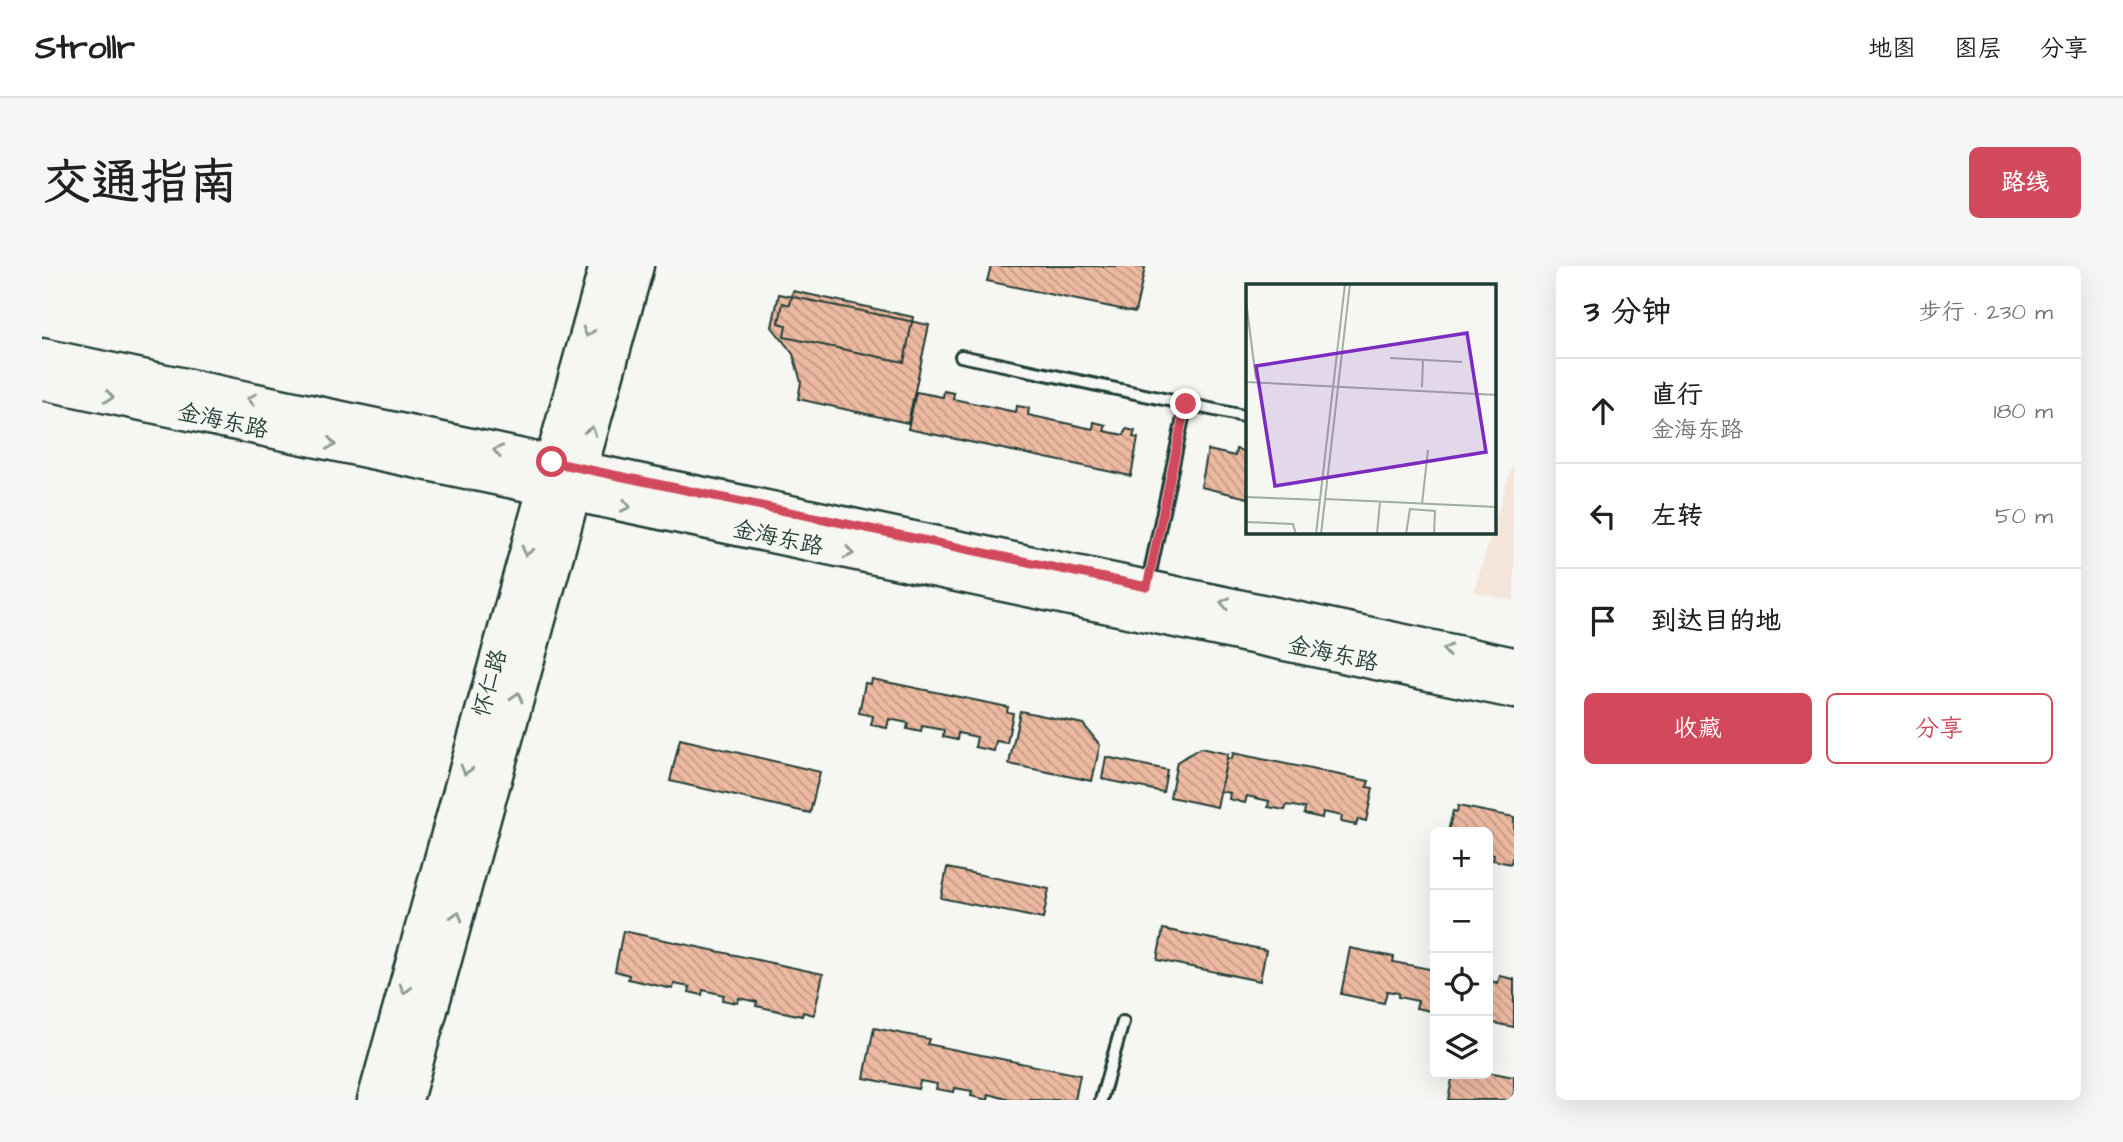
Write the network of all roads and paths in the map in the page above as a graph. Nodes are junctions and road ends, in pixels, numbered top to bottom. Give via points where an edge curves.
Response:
1 (606, 266) edge
2 (637, 266) edge
3 (42, 355) edge
4 (961, 356) dead end
5 (42, 383) edge
6 (1186, 404) junction
7 (1246, 417) edge
8 (563, 478) junction
9 (1147, 587) junction
10 (1514, 664) edge
11 (1514, 692) edge
12 (1123, 1022) dead end
13 (374, 1100) edge
14 (405, 1100) edge
15 (1101, 1100) edge

1 -> 8 main road, 怀仁路
8 -> 2 main road, 怀仁路
8 -> 3 main road, 金海东路
4 - 6 lane
5 -> 8 main road, 金海东路
6 - 7 lane
6 - 9 lane
8 - 9 main road, 金海东路
8 -> 11 main road, 金海东路
8 -> 13 main road, 怀仁路
14 -> 8 main road, 怀仁路
10 -> 9 main road, 金海东路
12 - 15 lane

